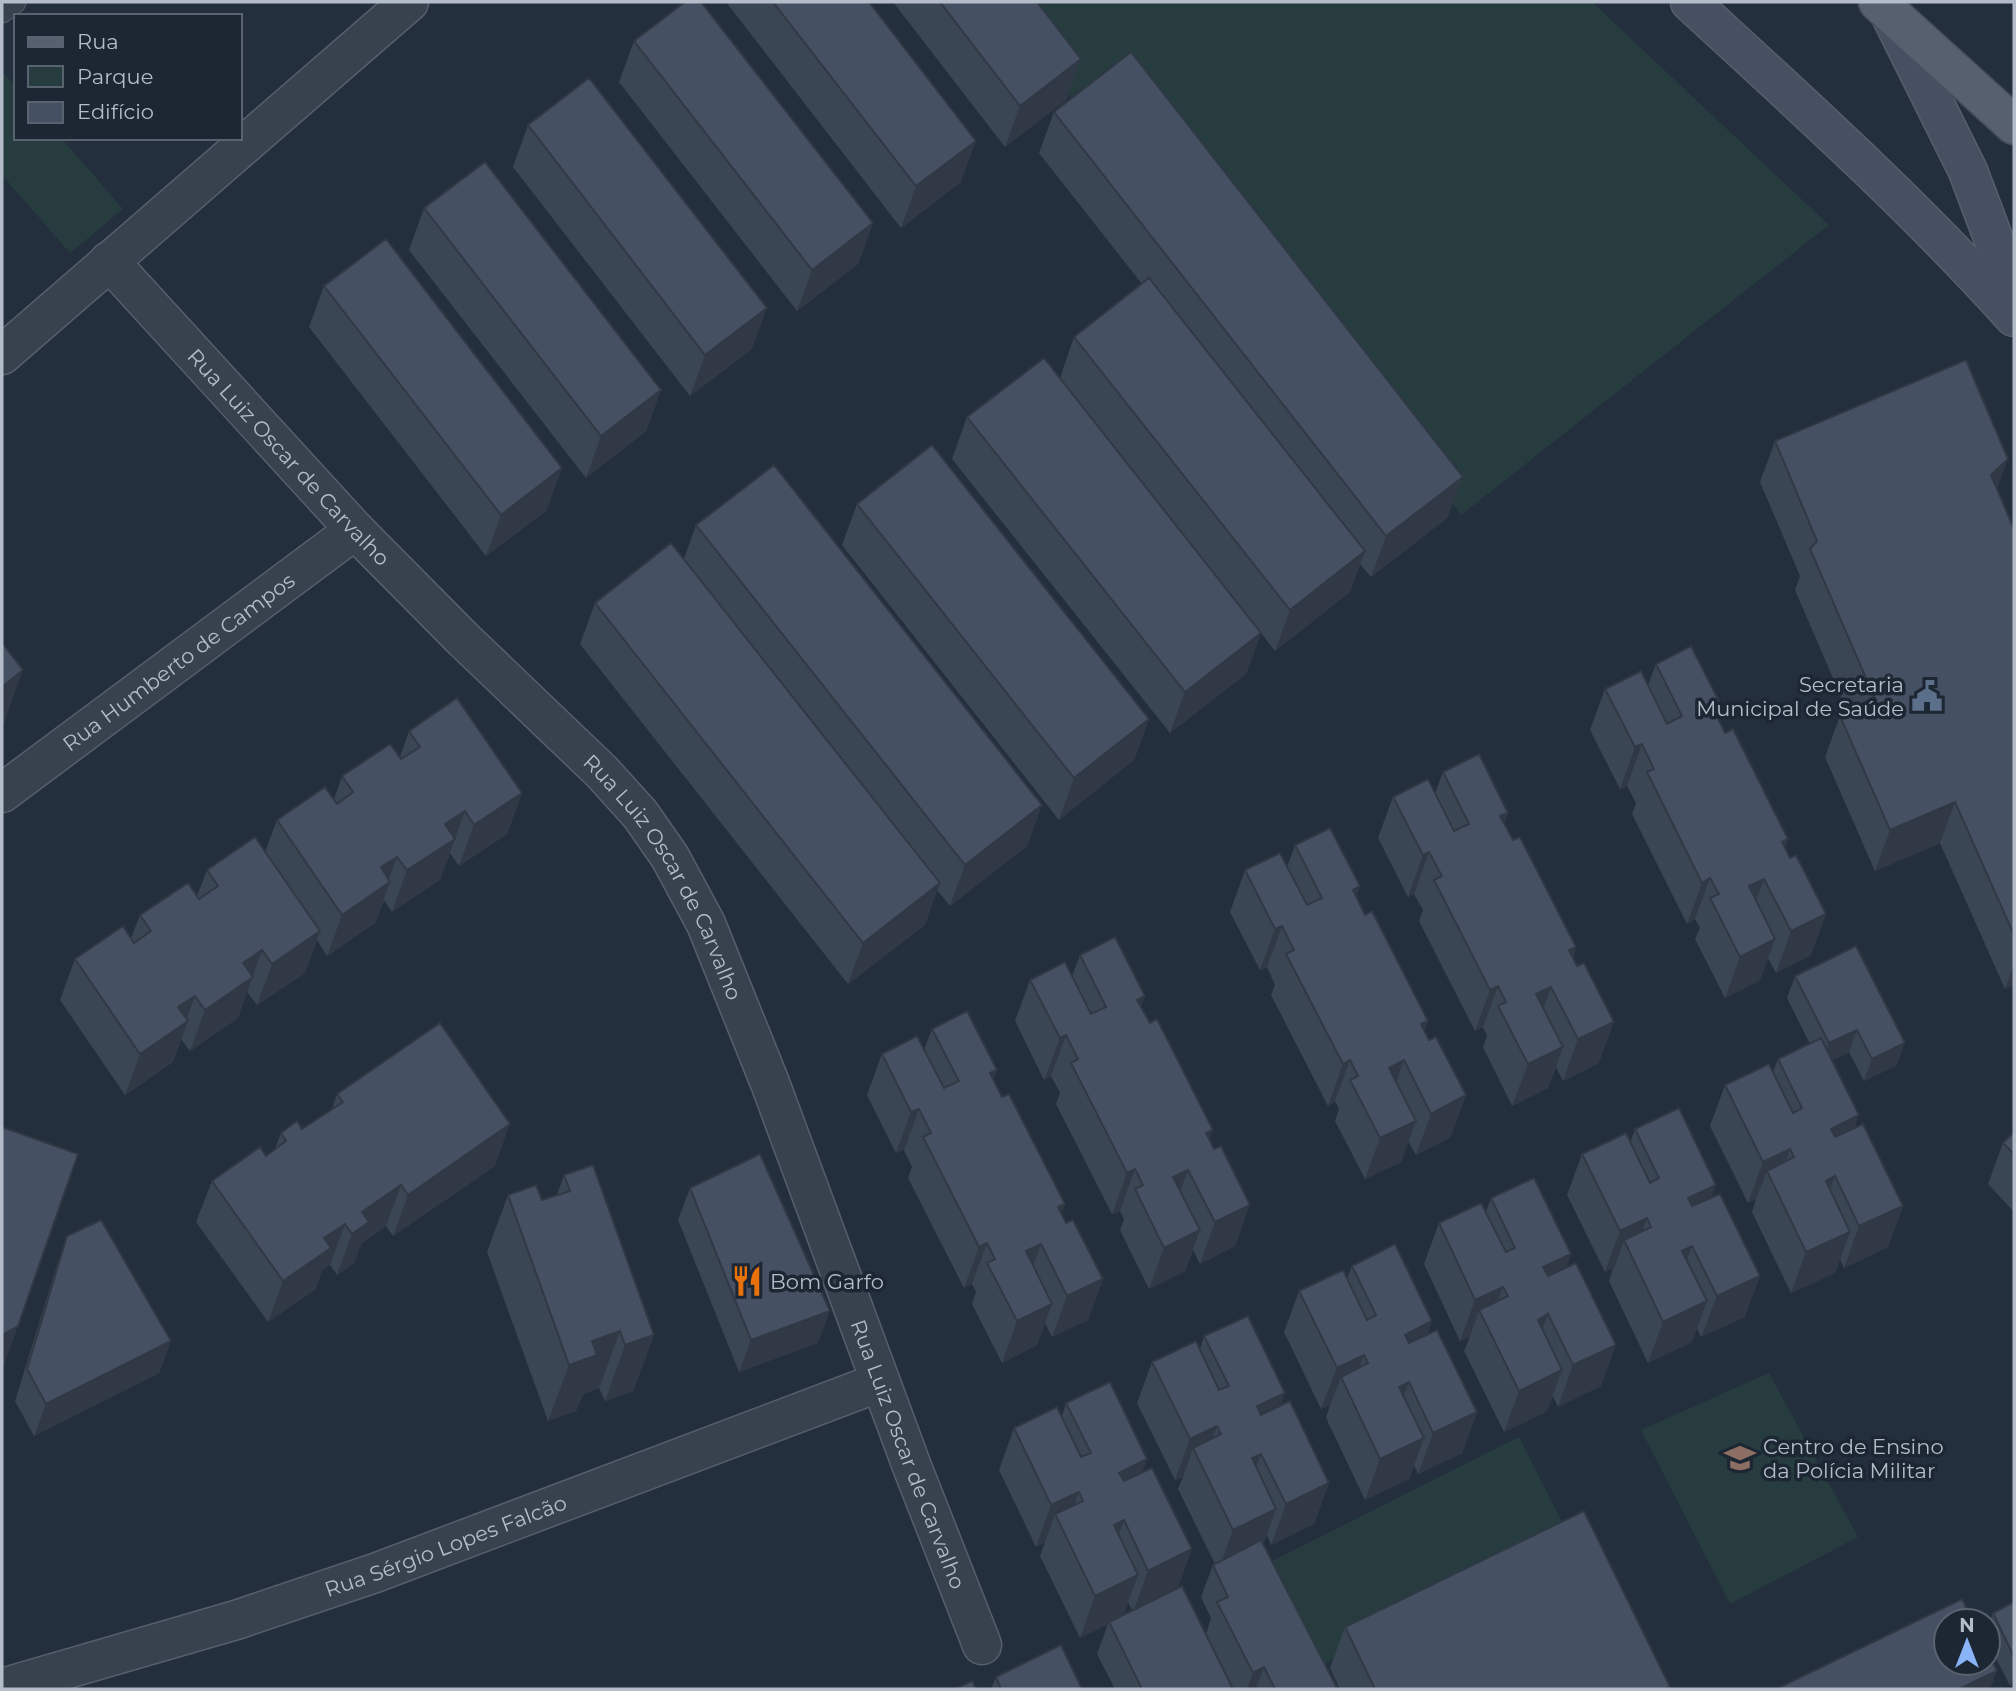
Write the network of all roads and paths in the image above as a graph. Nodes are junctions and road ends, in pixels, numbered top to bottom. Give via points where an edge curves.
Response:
1 (14, 2) edge
2 (409, 2) edge
3 (1690, 2) edge
4 (1884, 7) edge
5 (2, 11) edge
6 (2014, 125) edge
7 (109, 261) junction
8 (2014, 293) edge
9 (2014, 317) edge
10 (2, 355) edge
11 (355, 530) junction
12 (2, 793) edge
13 (880, 1382) junction
14 (982, 1645) dead end
15 (2, 1688) edge

1 - 5 lane
2 - 7 street
3 - 9 main road via 1861,159
4 - 6 main road
4 - 8 main road via 1968,171
7 - 10 street
7 - 11 street, Rua Luiz Oscar de Carvalho
11 - 12 street, Rua Humberto de Campos
11 - 13 street, Rua Luiz Oscar de Carvalho via 602,772 670,857 706,924 770,1083
13 - 14 street, Rua Luiz Oscar de Carvalho
13 - 15 street, Rua Sérgio Lopes Falcão via 375,1573 236,1620

